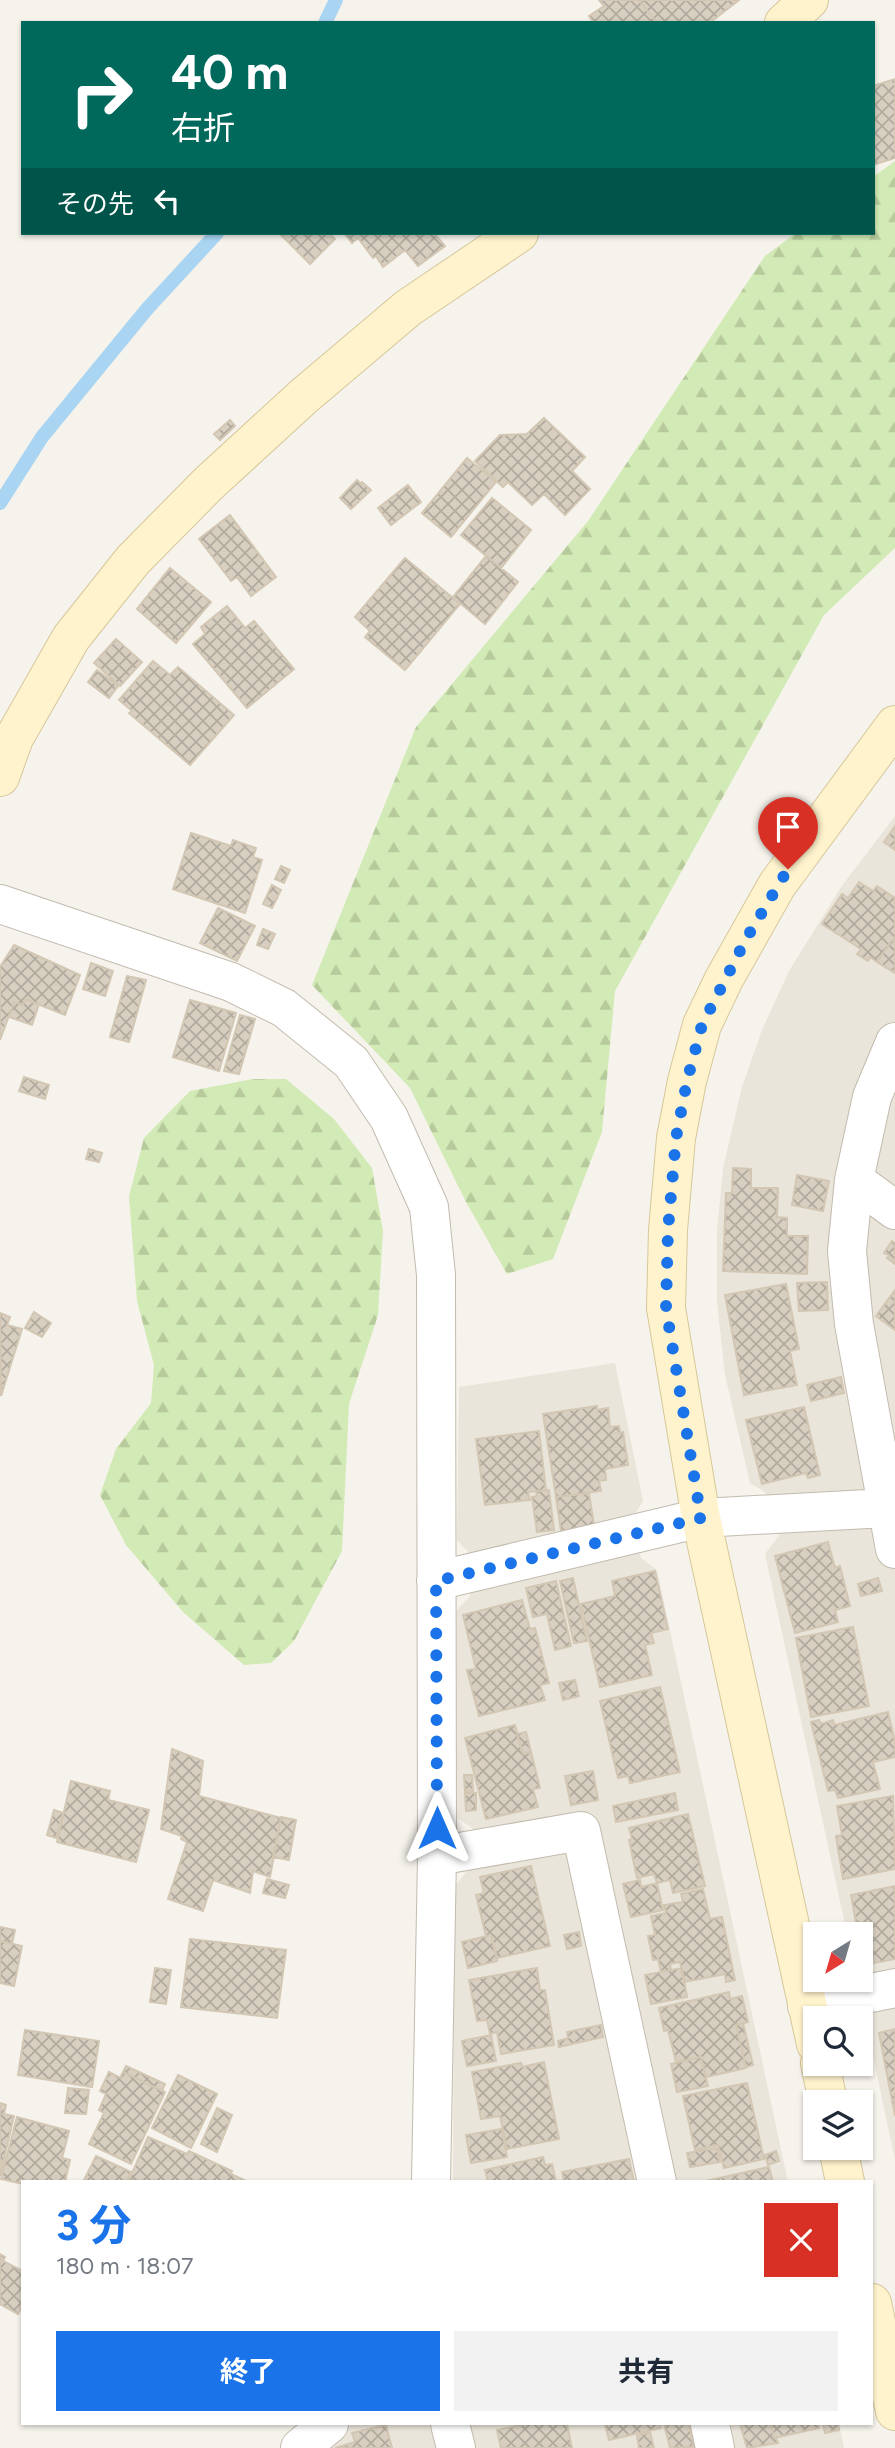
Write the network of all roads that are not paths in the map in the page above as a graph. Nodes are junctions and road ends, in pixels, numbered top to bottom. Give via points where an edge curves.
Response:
1 (809, 0) edge
2 (786, 21) edge
3 (516, 235) edge
4 (895, 724) edge
5 (0, 777) edge
6 (0, 904) edge
7 (895, 1042) edge
8 (854, 1180) junction
9 (895, 1210) edge
10 (890, 1511) edge
11 (701, 1518) junction
12 (895, 1549) edge
13 (436, 1581) junction
14 (437, 1856) junction
15 (895, 1989) edge
16 (807, 2006) joint
17 (841, 2160) edge
18 (431, 2180) edge
19 (657, 2180) edge
20 (845, 2180) edge
21 (873, 2308) edge
22 (895, 2411) edge
23 (329, 2425) edge
24 (450, 2425) edge
25 (710, 2425) edge
26 (300, 2448) edge
27 (456, 2448) edge
28 (715, 2448) edge

1 - 2 street
3 - 5 street via 408,309 304,396 133,560 71,638 14,738
4 - 11 street via 777,885 702,1025 687,1081 676,1138 666,1308
6 - 13 street via 231,982 284,1008 351,1062 389,1118 429,1207 436,1275
7 - 8 street via 872,1097
8 - 9 street
8 - 10 street via 847,1251 854,1324
10 - 11 street
10 - 12 street
11 - 13 street
11 - 16 street
13 - 14 street
14 - 18 street
14 - 19 street via 581,1831
15 - 16 street
17 - 20 street
21 - 22 street
23 - 26 street
24 - 27 street
25 - 28 street

